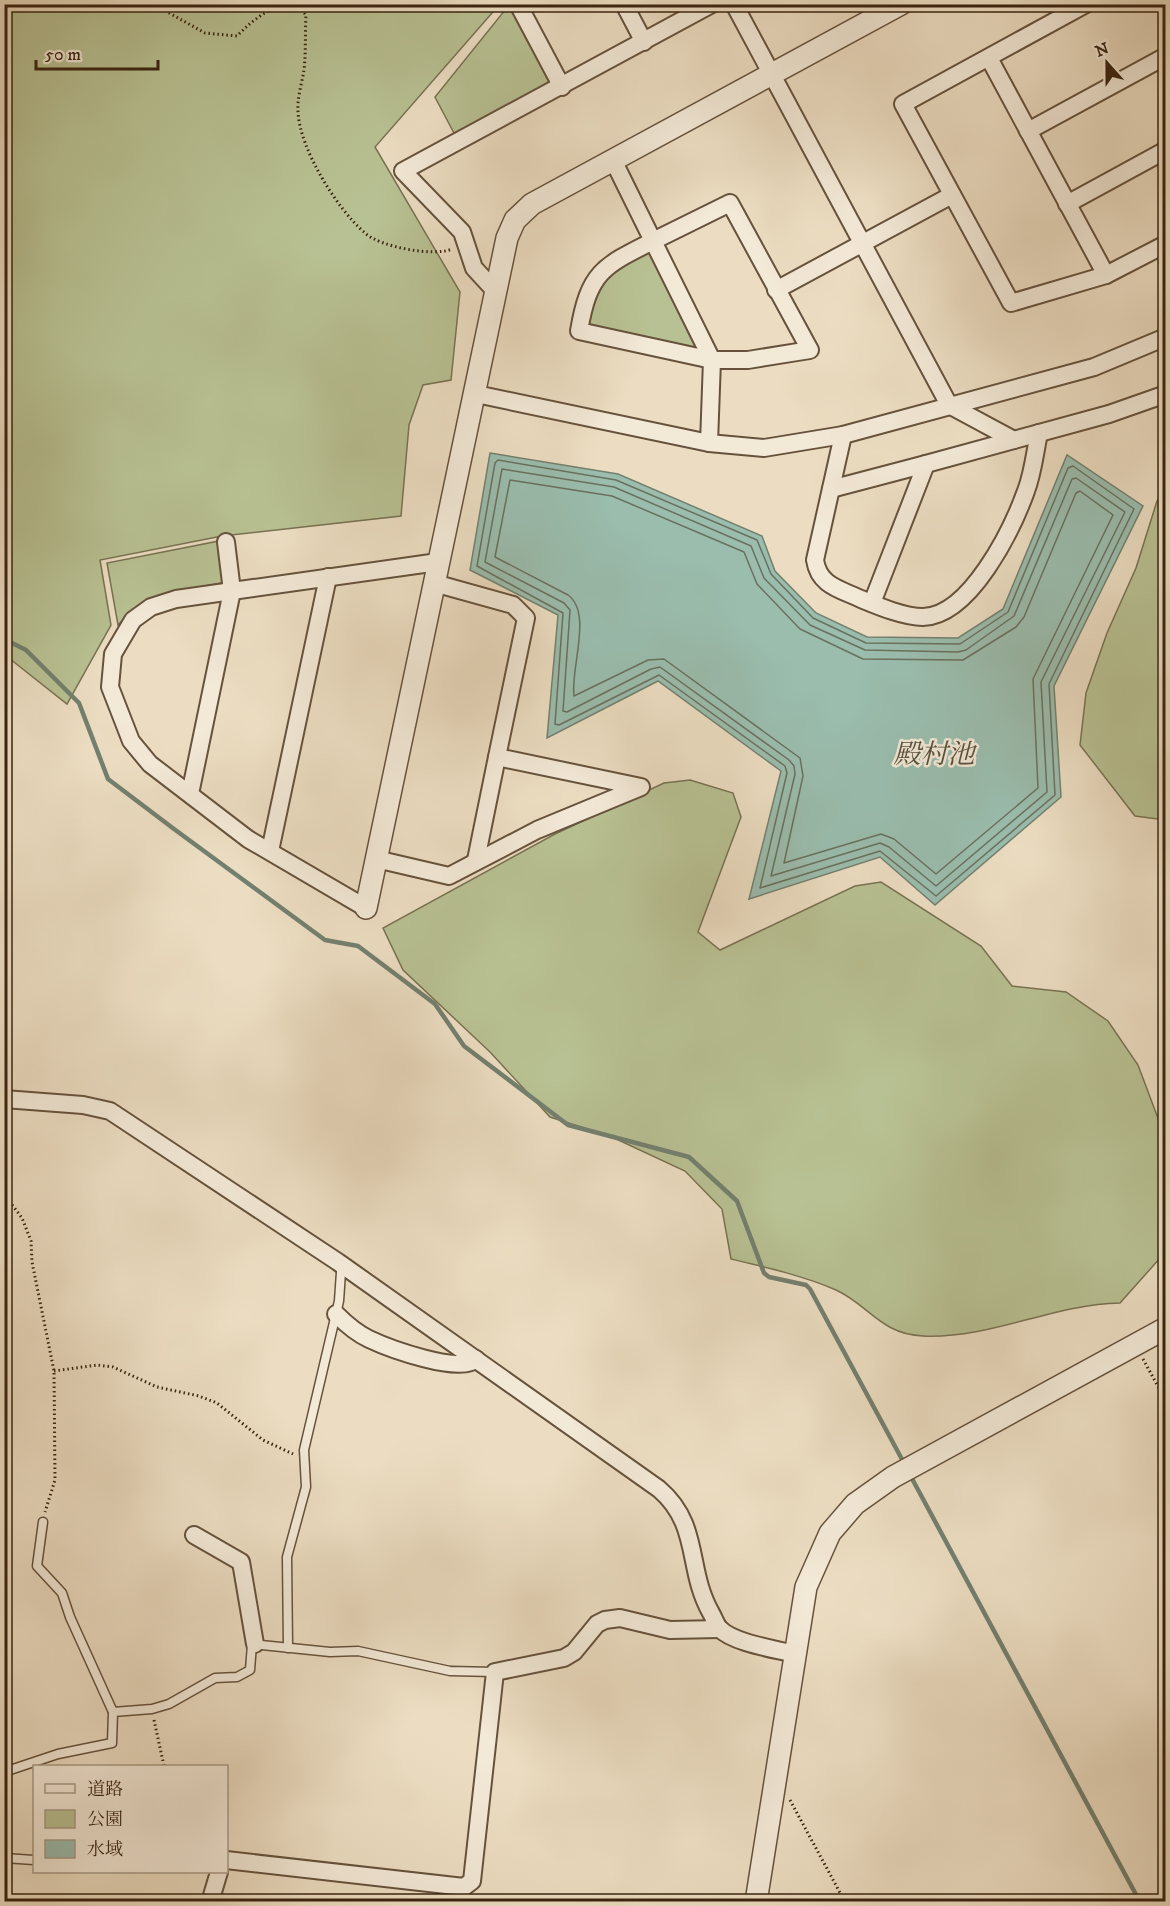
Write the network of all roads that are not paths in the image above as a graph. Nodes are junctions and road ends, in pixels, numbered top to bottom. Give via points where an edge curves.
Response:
1 (518, 4) edge
2 (624, 4) edge
3 (712, 4) edge
4 (734, 4) edge
5 (901, 4) edge
6 (1086, 4) edge
7 (644, 42) junction
8 (1166, 56) edge
9 (989, 58) junction
10 (771, 74) junction
11 (562, 87) junction
12 (1028, 131) junction
13 (1166, 150) edge
14 (612, 160) junction
15 (952, 195) junction
16 (1067, 204) junction
17 (653, 241) junction
18 (862, 244) junction
19 (1166, 244) edge
20 (1106, 275) junction
21 (776, 290) junction
22 (497, 293) junction
23 (1166, 337) edge
24 (712, 360) junction
25 (476, 394) junction
26 (1166, 394) edge
27 (949, 405) junction
28 (1039, 433) junction
29 (843, 435) junction
30 (1014, 440) junction
31 (709, 443) junction
32 (926, 464) junction
33 (831, 489) junction
34 (226, 542) dead end
35 (438, 562) junction
36 (328, 577) junction
37 (434, 583) junction
38 (232, 591) junction
39 (872, 603) junction
40 (497, 757) junction
41 (190, 794) junction
42 (270, 851) junction
43 (376, 859) junction
44 (476, 860) junction
45 (366, 908) joint
46 (4, 1099) edge
47 (345, 1267) junction
48 (336, 1314) junction
49 (1166, 1328) edge
50 (476, 1359) junction
51 (43, 1522) road end
52 (194, 1534) dead end
53 (720, 1629) junction
54 (255, 1644) junction
55 (288, 1648) junction
56 (795, 1654) junction
57 (495, 1671) junction
58 (112, 1712) junction
59 (4, 1772) edge
60 (4, 1858) edge
61 (33, 1860) edge
62 (228, 1860) edge
63 (216, 1873) edge
64 (210, 1902) edge
65 (756, 1902) edge

1 - 11 street
2 - 7 street
3 - 7 street
4 - 10 street
5 - 10 street
6 - 9 street
7 - 11 street
8 - 12 street
9 - 12 street
9 - 15 street via 903,104
10 - 14 street
10 - 18 street
11 - 22 street via 403,171 462,232 474,268
12 - 16 street
13 - 16 street
14 - 17 street
14 - 22 street via 532,204 515,220 507,238
15 - 18 street
15 - 20 street via 1011,303
16 - 20 street
17 - 21 street via 730,202
17 - 24 street
17 - 24 street via 611,262 596,276 579,331
18 - 21 street
18 - 27 street
19 - 20 street
21 - 24 street via 810,350 747,360
22 - 25 street
23 - 27 street via 1094,367
24 - 31 street
25 - 31 street
25 - 35 street
26 - 28 street
27 - 29 street
27 - 30 street
28 - 30 street
28 - 39 street via 1027,490 1019,508 1006,536 967,595 951,606 920,617
29 - 31 street via 764,448
29 - 33 street
30 - 32 street
32 - 33 street
32 - 39 street
33 - 39 street via 815,560 817,569 827,584
34 - 38 street
35 - 36 street
35 - 37 street
36 - 38 street
36 - 42 street
37 - 40 street via 513,605 526,618
37 - 43 street
38 - 41 street
38 - 41 street via 176,599 151,608 133,620 113,654 110,687 131,741 150,764
40 - 44 street
40 - 44 street via 641,787
41 - 42 street
42 - 45 street
43 - 44 street via 449,876
43 - 45 street
46 - 47 street via 110,1110
47 - 48 lane
47 - 50 street
48 - 50 street via 362,1335 404,1353 464,1365
48 - 55 lane via 304,1450 306,1487 287,1557
49 - 56 street via 893,1477 855,1504 830,1533 812,1570
50 - 53 street via 669,1498 683,1518 701,1595
51 - 58 lane via 37,1566 62,1593
52 - 54 street via 241,1562
53 - 56 street via 730,1636
53 - 57 street via 670,1630 620,1618 605,1620 564,1658
54 - 55 lane
54 - 58 lane via 246,1674 215,1678 169,1704 152,1709
55 - 57 lane via 358,1651 450,1671
56 - 65 street
57 - 62 street via 472,1881 464,1887
58 - 59 lane via 112,1743 58,1754
60 - 61 lane
63 - 64 street

